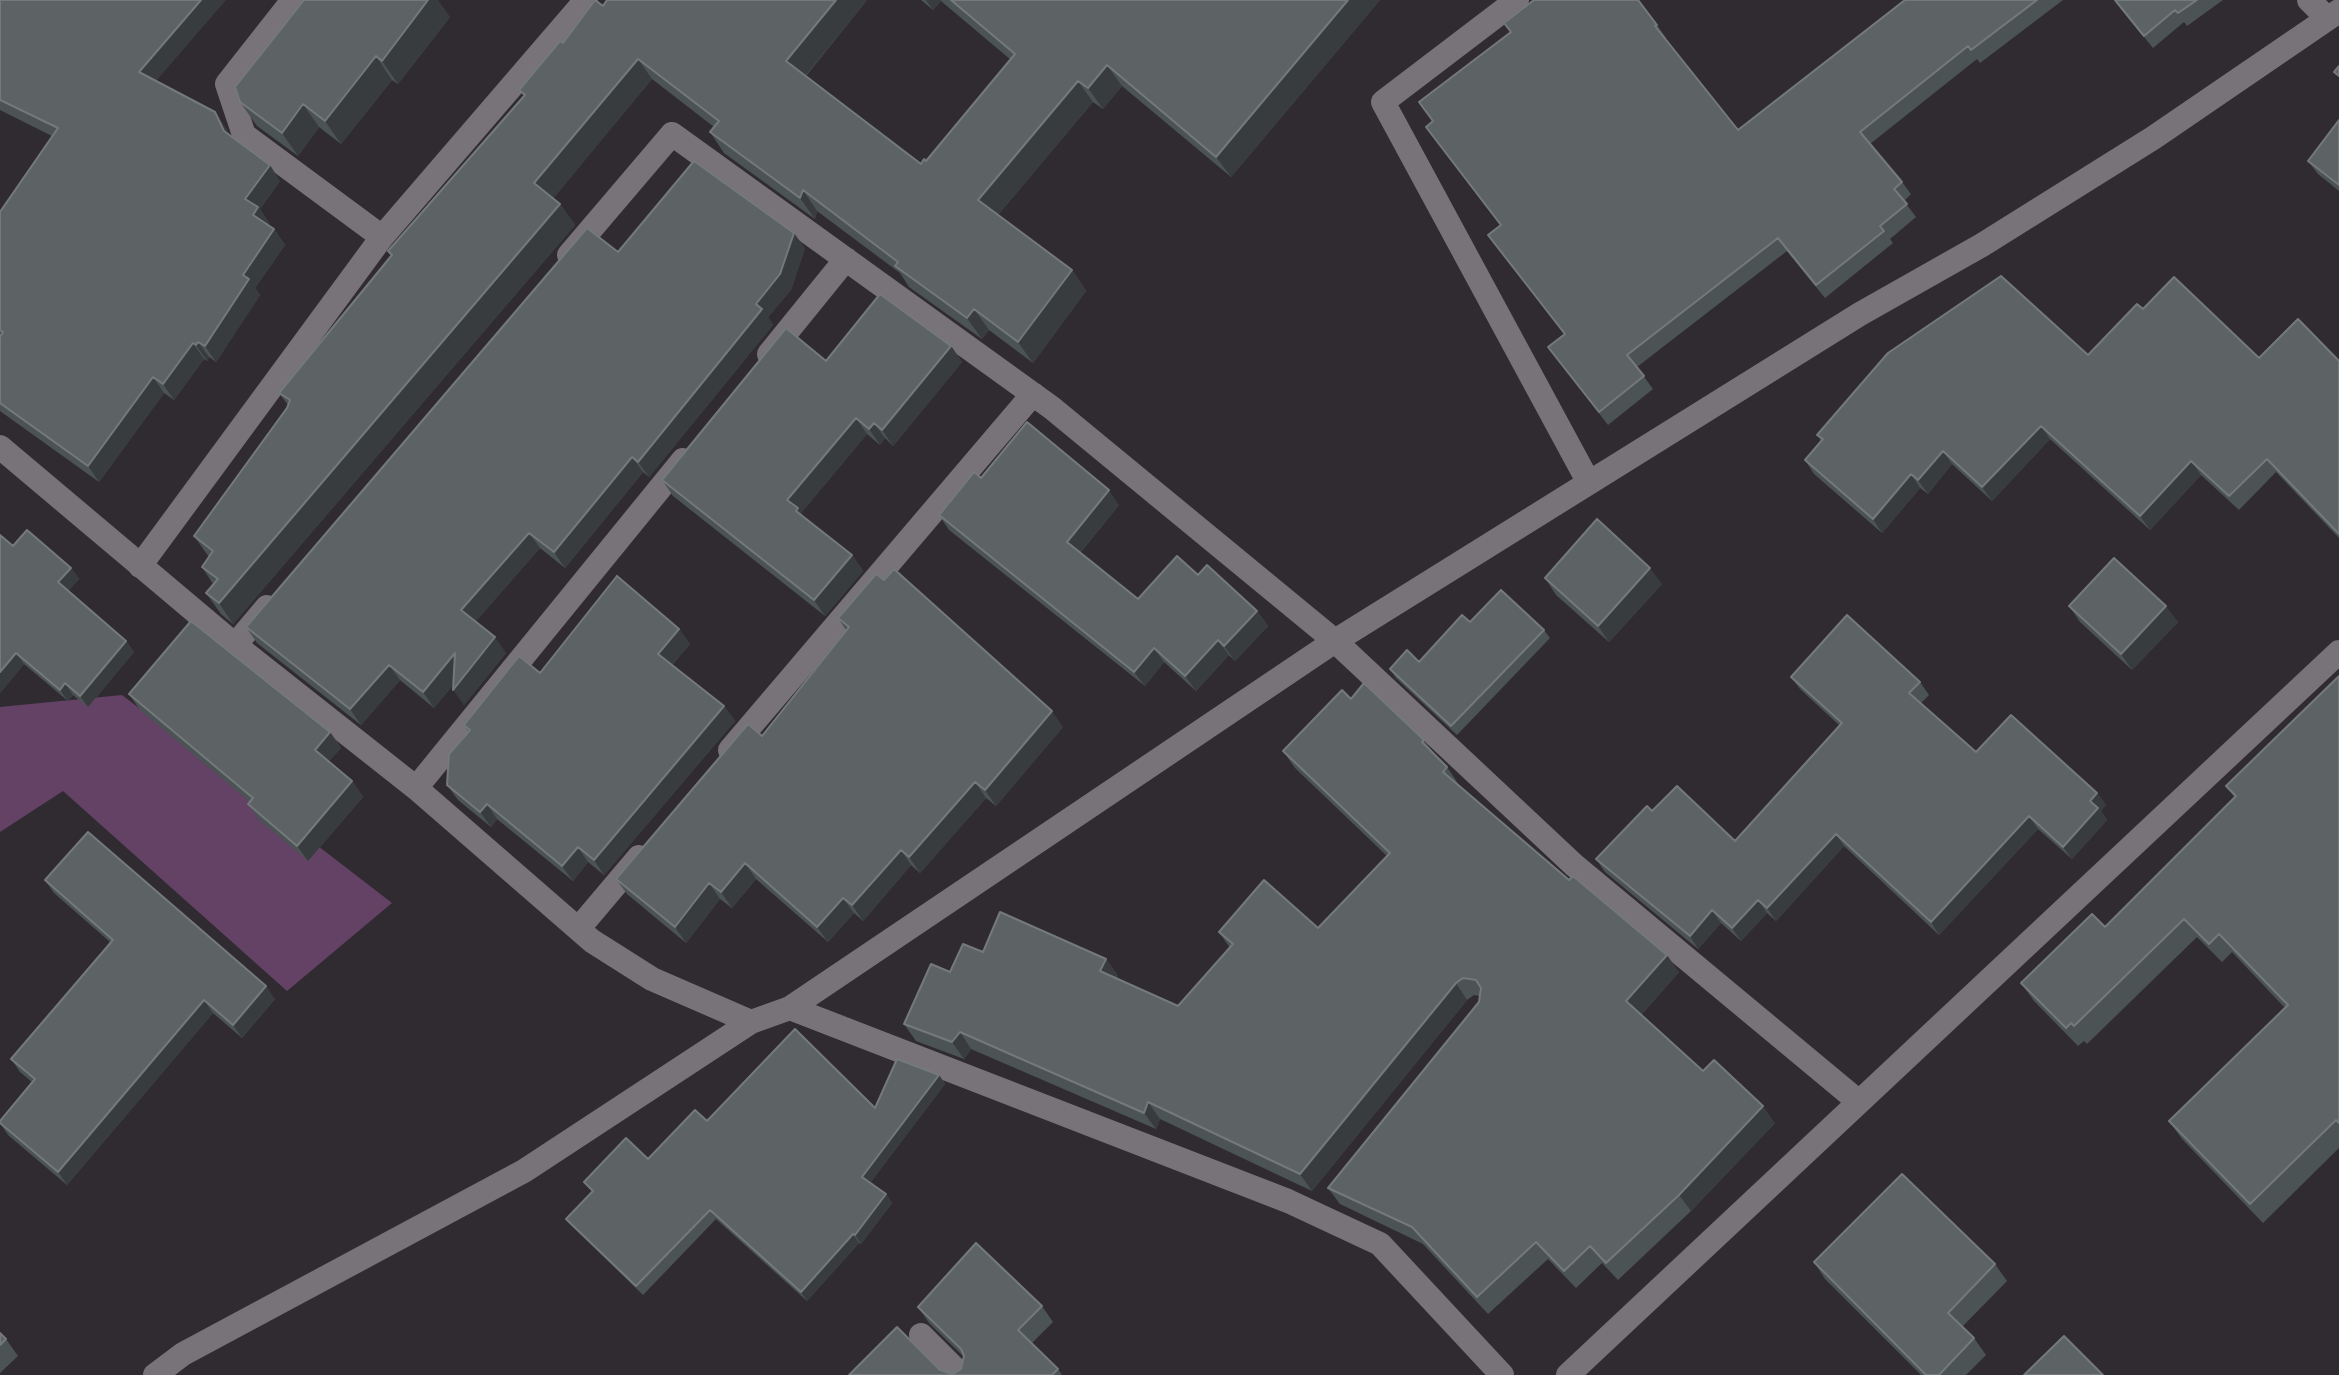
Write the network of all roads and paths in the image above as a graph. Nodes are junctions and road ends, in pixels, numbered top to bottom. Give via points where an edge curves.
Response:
1 (293, 0) edge
2 (586, 0) edge
3 (1517, 0) edge
4 (2309, 0) edge
5 (2333, 14) edge
6 (382, 237) junction
7 (846, 259) junction
8 (550, 277) edge
9 (756, 370) edge
10 (1033, 394) junction
11 (696, 444) edge
12 (0, 447) edge
13 (1589, 483) junction
14 (140, 566) junction
15 (286, 586) edge
16 (1335, 641) junction
17 (235, 645) junction
18 (2339, 652) edge
19 (713, 770) edge
20 (416, 788) junction
21 (651, 843) edge
22 (579, 928) junction
23 (790, 1008) junction
24 (751, 1022) junction
25 (1859, 1102) junction
26 (1334, 1189) edge
27 (1314, 1213) junction
28 (921, 1335) edge
29 (155, 1375) edge
30 (961, 1375) edge
31 (1502, 1375) edge
32 (1568, 1375) edge

1 - 6 street via 227,84 244,135
2 - 6 street
3 - 13 street via 1383,102
4 - 5 street
5 - 13 street via 2153,138
6 - 14 street
7 - 8 street via 672,134
7 - 9 street
7 - 10 street
10 - 16 street
10 - 19 street
11 - 20 street
12 - 14 street
13 - 16 street
14 - 17 street
15 - 17 street
16 - 23 street
16 - 25 street via 1574,865
17 - 20 street
18 - 25 street
20 - 22 street
21 - 22 street
22 - 24 street via 652,979
23 - 24 street
23 - 27 street
24 - 29 street via 524,1171 183,1354
25 - 32 street
26 - 27 street
27 - 31 street via 1380,1244
28 - 30 street

